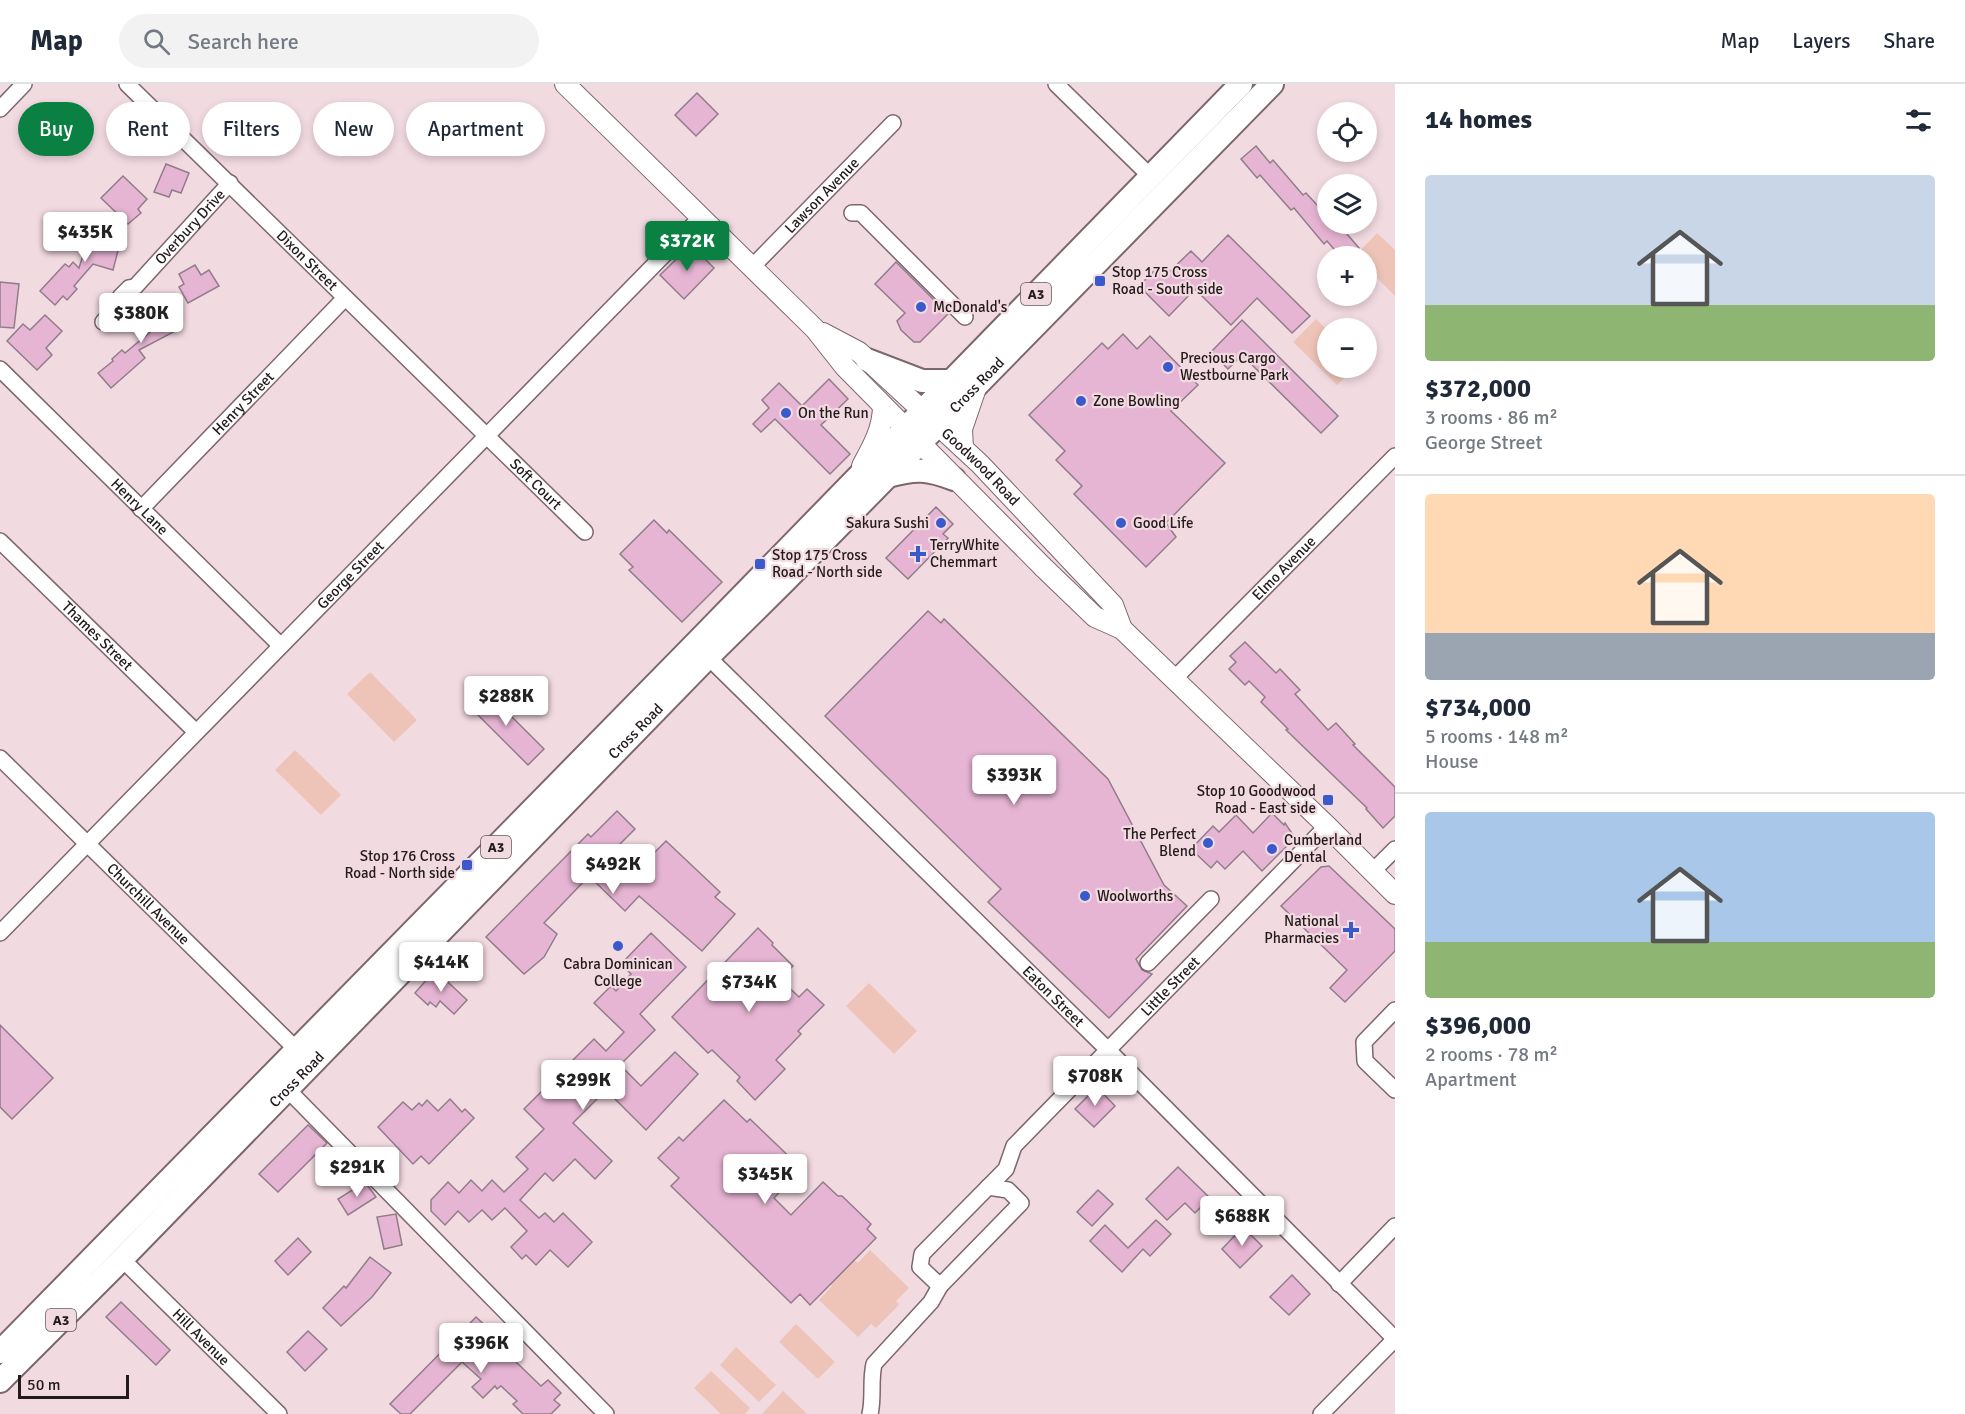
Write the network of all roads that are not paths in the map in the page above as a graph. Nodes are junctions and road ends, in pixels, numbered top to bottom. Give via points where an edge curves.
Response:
1 (24, 84) edge
2 (127, 84) edge
3 (1056, 84) edge
4 (1241, 84) edge
5 (1272, 84) edge
6 (575, 87) edge
7 (0, 109) edge
8 (893, 123) dead end
9 (230, 183) junction
10 (1157, 184) junction
11 (852, 213) dead end
12 (700, 218) junction
13 (752, 267) junction
14 (345, 298) junction
15 (965, 317) dead end
16 (103, 322) dead end
17 (815, 329) junction
18 (867, 360) junction
19 (0, 369) edge
20 (951, 381) junction
21 (977, 384) junction
22 (883, 406) junction
23 (930, 418) junction
24 (913, 435) junction
25 (487, 436) junction
26 (963, 448) junction
27 (1395, 456) edge
28 (888, 476) junction
29 (954, 479) junction
30 (854, 481) junction
31 (141, 509) junction
32 (585, 531) dead end
33 (0, 541) edge
34 (1122, 629) junction
35 (280, 645) junction
36 (702, 651) junction
37 (1174, 680) junction
38 (196, 732) junction
39 (0, 758) edge
40 (1327, 826) junction
41 (87, 844) junction
42 (1395, 849) edge
43 (1373, 871) junction
44 (1395, 894) edge
45 (1211, 899) dead end
46 (0, 933) edge
47 (1148, 963) dead end
48 (1395, 1010) edge
49 (1108, 1050) junction
50 (304, 1057) junction
51 (287, 1089) junction
52 (1395, 1090) edge
53 (988, 1187) junction
54 (1395, 1226) edge
55 (114, 1251) junction
56 (1339, 1284) junction
57 (940, 1286) junction
58 (1395, 1339) edge
59 (0, 1352) edge
60 (0, 1381) edge
61 (279, 1414) edge
62 (606, 1414) edge
63 (870, 1414) edge
64 (1321, 1414) edge

1 - 7 street
2 - 9 street, Dixon Street
3 - 10 street
4 - 10 highway, Cross Road / A3
5 - 10 highway, Cross Road / A3
6 - 12 main road, Goodwood Road
8 - 13 street, Lawson Avenue
9 - 14 street, Dixon Street
9 - 16 street, Overbury Drive via 135,287 120,297 120,304
10 - 20 highway, Cross Road / A3
10 - 21 highway, Cross Road / A3
11 - 15 street via 861,213
12 - 13 main road, Goodwood Road
12 - 25 street, George Street
13 - 17 main road, Goodwood Road
14 - 25 street, Dixon Street
14 - 31 street, Henry Street
17 - 18 main road, Goodwood Road
17 - 22 main road, Goodwood Road
18 - 20 highway via 922,381
18 - 23 main road, Goodwood Road
19 - 31 street, Henry Lane
20 - 23 highway, Cross Road / A3
21 - 23 highway, Cross Road / A3
21 - 26 main road via 962,429
22 - 24 main road, Goodwood Road
22 - 30 main road via 883,420 875,442
23 - 24 highway, Cross Road / A3
23 - 26 main road, Goodwood Road
24 - 28 highway, Cross Road / A3
24 - 29 main road, Goodwood Road
24 - 30 highway, Cross Road / A3
25 - 32 street, Soft Court
25 - 35 street, George Street
26 - 34 main road, Goodwood Road via 1113,606
27 - 37 street, Elmo Avenue
28 - 29 highway via 930,470
28 - 36 highway, Cross Road / A3
29 - 34 main road, Goodwood Road via 1095,617
30 - 36 highway, Cross Road / A3
31 - 35 street, Henry Lane
33 - 38 street, Thames Street
34 - 37 main road, Goodwood Road
35 - 38 street, George Street
36 - 49 street, Eaton Street
36 - 50 highway, Cross Road / A3
37 - 40 main road, Goodwood Road
38 - 41 street, George Street
39 - 41 street, Churchill Avenue
40 - 43 main road, Goodwood Road
40 - 49 street, Little Street
41 - 46 street, George Street
41 - 50 street, Churchill Avenue
42 - 43 street
43 - 44 main road, Goodwood Road
45 - 47 street
48 - 52 street via 1364,1042 1365,1061
49 - 53 street, Little Street via 1014,1146 1006,1169
49 - 56 street, Eaton Street
50 - 51 highway, Cross Road / A3
50 - 55 highway, Cross Road / A3
51 - 55 highway, Cross Road / A3
51 - 62 street
53 - 57 street via 922,1254 920,1267
53 - 57 street via 1008,1190 1021,1203
54 - 56 street
55 - 59 highway, Cross Road / A3
55 - 60 highway, Cross Road / A3
55 - 61 street, Hill Avenue
56 - 58 street, Eaton Street
57 - 63 street via 931,1302 874,1364
58 - 64 street

